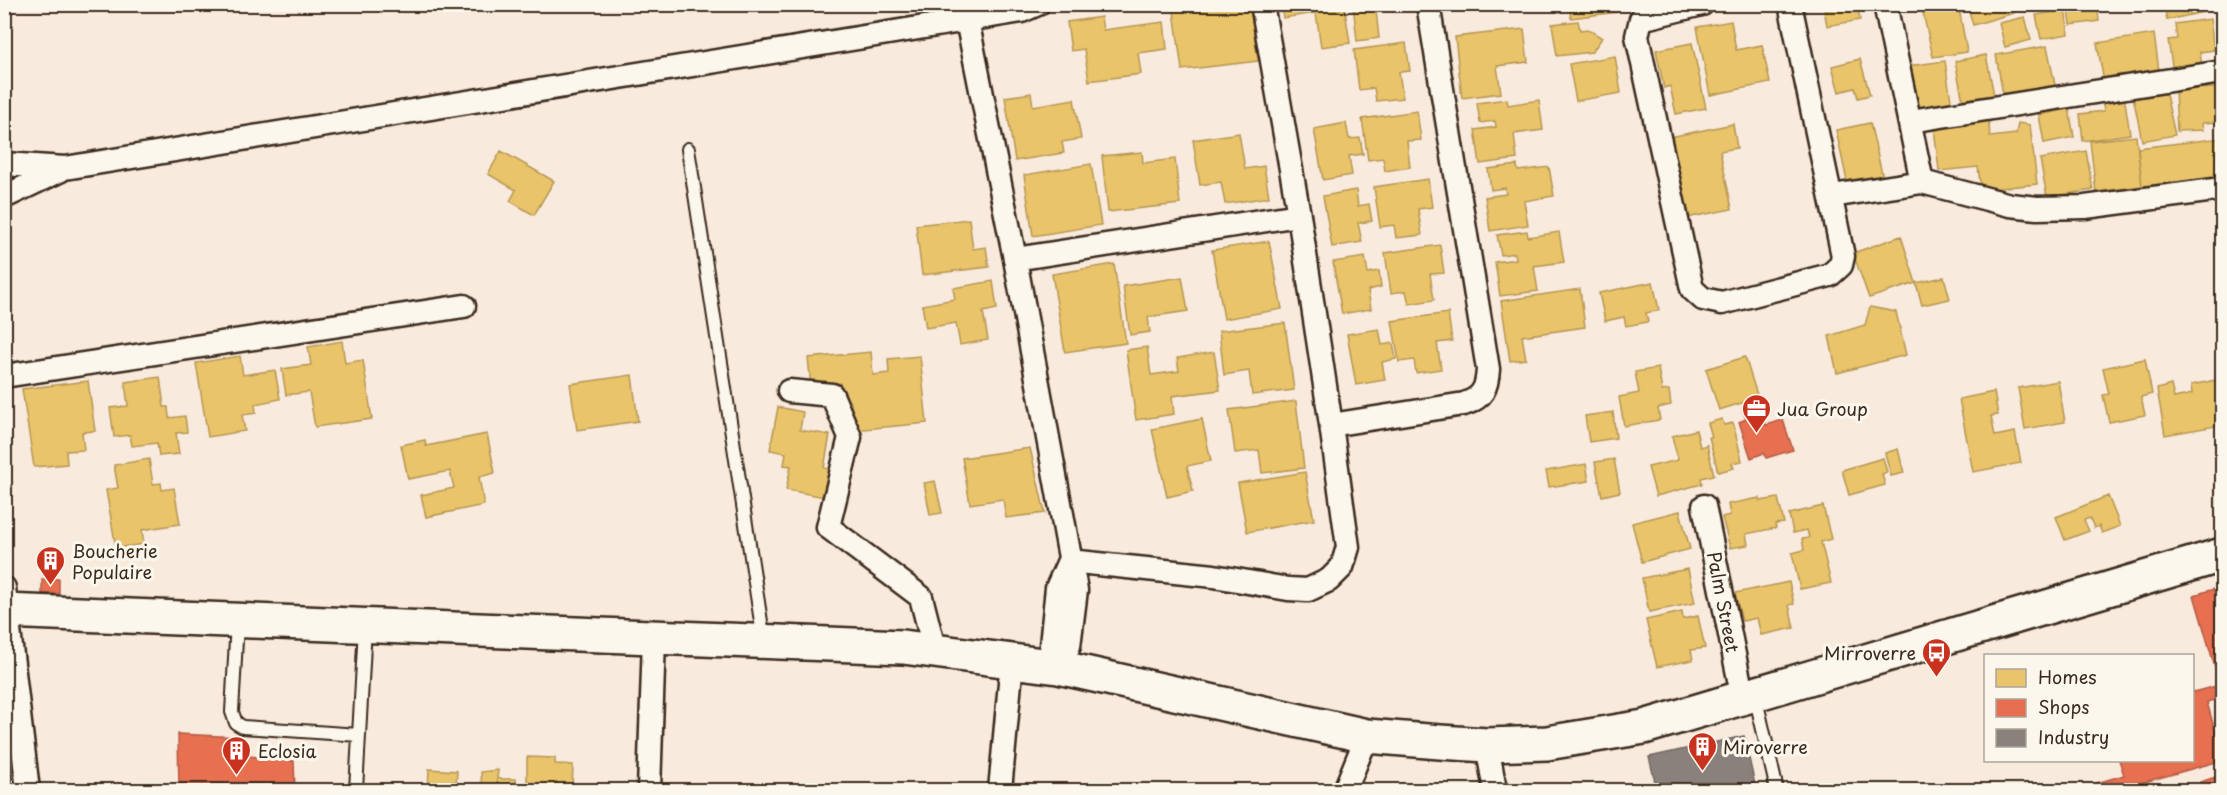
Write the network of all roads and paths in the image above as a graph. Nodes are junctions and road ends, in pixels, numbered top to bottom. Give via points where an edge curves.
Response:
1 (1038, 4) edge
2 (1262, 4) edge
3 (1428, 4) edge
4 (1702, 4) edge
5 (1790, 4) edge
6 (1885, 4) edge
7 (967, 20) junction
8 (2223, 72) edge
9 (1910, 122) junction
10 (688, 149) dead end
11 (4, 164) edge
12 (65, 168) junction
13 (1922, 182) junction
14 (2223, 189) edge
15 (1832, 195) junction
16 (4, 197) edge
17 (1299, 215) junction
18 (1015, 259) junction
19 (464, 306) dead end
20 (4, 376) edge
21 (789, 392) dead end
22 (1331, 425) junction
23 (1704, 506) dead end
24 (2223, 555) edge
25 (1069, 561) junction
26 (6, 604) edge
27 (237, 620) junction
28 (366, 626) junction
29 (654, 638) junction
30 (764, 642) junction
31 (935, 652) junction
32 (1012, 662) junction
33 (1058, 667) junction
34 (1749, 697) junction
35 (359, 735) junction
36 (1367, 736) junction
37 (1486, 745) junction
38 (28, 790) edge
39 (356, 790) edge
40 (649, 790) edge
41 (1000, 790) edge
42 (1345, 790) edge
43 (1495, 790) edge
44 (1777, 790) edge

1 - 7 street
2 - 17 street
3 - 22 street via 1487,383 1483,393 1464,404
4 - 15 street via 1641,19 1637,36 1692,289 1703,299 1722,303 1830,275 1841,265 1843,256
5 - 15 street
6 - 9 street
7 - 12 street
7 - 18 street
8 - 9 street
9 - 13 street
10 - 30 lane
11 - 12 street
12 - 16 street
13 - 14 street via 2010,205 2037,208 2085,207
13 - 15 street
17 - 18 street
17 - 22 street
18 - 25 street
19 - 20 street
21 - 31 street via 832,395 850,437 828,527 921,597
22 - 25 street via 1348,547 1342,567 1329,580 1308,590 1288,589 1214,576
23 - 34 street, Palm Street
24 - 34 main road
25 - 33 street via 1076,590 1069,646
26 - 27 main road
26 - 38 street
27 - 28 main road
27 - 35 lane via 232,712 236,723 243,727
28 - 29 main road
28 - 35 lane
29 - 30 main road
29 - 40 street
30 - 31 main road via 903,647
31 - 32 main road
32 - 33 main road
32 - 41 street
33 - 36 main road
34 - 37 main road via 1644,727 1546,743
34 - 44 lane
35 - 39 lane
36 - 37 main road
36 - 42 street
37 - 43 street

